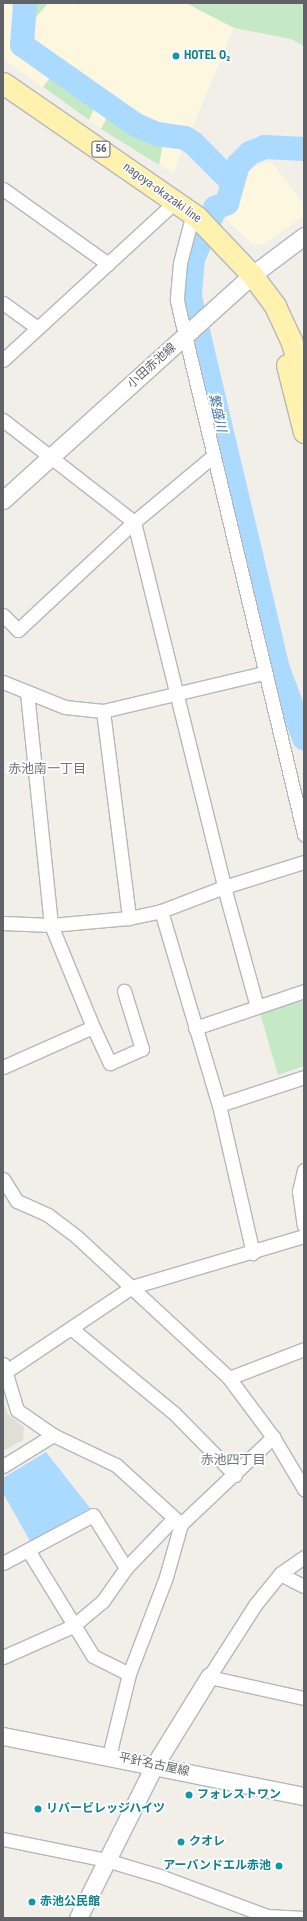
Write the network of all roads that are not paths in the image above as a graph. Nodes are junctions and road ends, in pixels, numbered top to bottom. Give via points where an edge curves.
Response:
1 (3, 83) edge
2 (3, 189) edge
3 (176, 201) junction
4 (195, 215) junction
5 (304, 236) edge
6 (108, 264) junction
7 (252, 275) junction
8 (3, 303) edge
9 (36, 328) junction
10 (187, 334) junction
11 (3, 360) edge
12 (304, 381) edge
13 (3, 420) edge
14 (304, 432) edge
15 (213, 456) junction
16 (51, 458) junction
17 (3, 500) edge
18 (134, 522) junction
19 (3, 615) edge
20 (264, 673) junction
21 (3, 682) edge
22 (27, 692) junction
23 (177, 693) junction
24 (103, 711) junction
25 (304, 834) edge
26 (304, 862) edge
27 (224, 887) junction
28 (161, 911) junction
29 (129, 918) junction
30 (3, 923) edge
31 (51, 925) junction
32 (124, 991) dead end
33 (304, 991) edge
34 (257, 1007) junction
35 (93, 1028) junction
36 (195, 1028) junction
37 (3, 1067) edge
38 (304, 1077) edge
39 (219, 1105) junction
40 (304, 1170) edge
41 (3, 1179) edge
42 (304, 1226) edge
43 (304, 1236) edge
44 (253, 1253) junction
45 (132, 1287) junction
46 (72, 1329) junction
47 (304, 1349) edge
48 (4, 1368) edge
49 (229, 1378) junction
50 (53, 1435) junction
51 (273, 1437) junction
52 (3, 1466) edge
53 (235, 1475) junction
54 (304, 1489) edge
55 (177, 1521) junction
56 (28, 1550) junction
57 (304, 1557) edge
58 (3, 1563) edge
59 (126, 1568) junction
60 (280, 1574) junction
61 (304, 1586) edge
62 (73, 1626) junction
63 (3, 1657) edge
64 (129, 1674) junction
65 (209, 1677) junction
66 (304, 1698) edge
67 (3, 1736) edge
68 (109, 1756) junction
69 (154, 1766) junction
70 (304, 1796) edge
71 (3, 1839) edge
72 (106, 1860) junction
73 (266, 1917) edge
74 (78, 1918) edge
75 (304, 1918) edge

1 - 3 main road, nagoya-okazaki line / 56
2 - 6 street
3 - 4 main road, nagoya-okazaki line / 56
3 - 6 street
4 - 7 main road, nagoya-okazaki line / 56
4 - 10 street via 178,275 177,300
5 - 7 street, 小田赤池線
6 - 9 street
7 - 10 street, 小田赤池線
7 - 12 main road, nagoya-okazaki line / 56 via 275,306 291,340
7 - 14 main road, nagoya-okazaki line / 56 via 263,312 287,365
8 - 9 street
9 - 11 street
10 - 15 street
10 - 16 street, 小田赤池線
13 - 16 street
15 - 18 street
15 - 20 street
16 - 17 street, 小田赤池線
16 - 18 street
18 - 19 street via 18,630
18 - 23 street
20 - 23 street
20 - 25 street
21 - 22 street
22 - 24 street via 65,707
22 - 31 street
23 - 24 street
23 - 27 street
24 - 29 street
26 - 27 street
27 - 28 street
27 - 34 street
28 - 29 street
28 - 36 street
29 - 31 street
30 - 31 street
31 - 35 street
32 - 35 street via 142,1049 110,1063
33 - 34 street
34 - 36 street
35 - 37 street
36 - 39 street
38 - 39 street
39 - 44 street
40 - 42 street via 299,1191
41 - 45 street via 17,1201 48,1215 77,1237
43 - 44 street
44 - 45 street
45 - 46 street
45 - 49 street
46 - 48 street
46 - 53 street via 174,1413
47 - 49 street
48 - 50 street via 17,1410
49 - 51 street
50 - 52 street
50 - 55 street via 116,1465
51 - 53 street
51 - 54 street
53 - 55 street
55 - 59 street
55 - 64 street via 166,1577
56 - 58 street
56 - 59 street via 93,1515
56 - 62 street
57 - 60 street
59 - 62 street via 102,1602
60 - 61 street
60 - 65 street via 255,1605
62 - 63 street
62 - 64 street via 92,1656
64 - 68 street
65 - 66 street
65 - 69 street
67 - 68 street, 平針名古屋線
68 - 69 street, 平針名古屋線
69 - 70 street, 平針名古屋線
69 - 72 street
71 - 72 street
72 - 73 street via 160,1876
72 - 74 street
73 - 75 street

